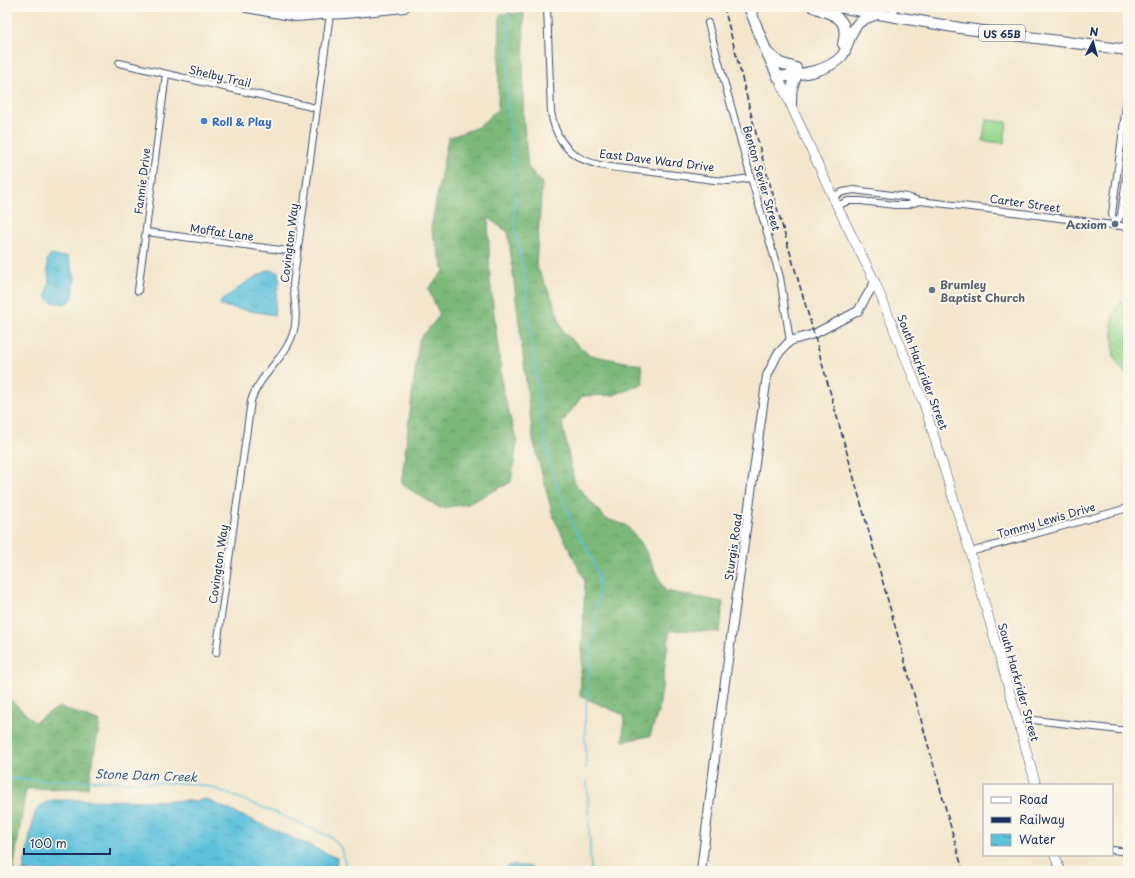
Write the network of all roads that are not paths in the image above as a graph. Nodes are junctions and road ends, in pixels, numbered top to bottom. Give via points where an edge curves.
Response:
1 (247, 7) edge
2 (291, 7) edge
3 (404, 7) edge
4 (547, 7) edge
5 (749, 7) edge
6 (813, 7) edge
7 (838, 7) edge
8 (874, 11) edge
9 (894, 12) edge
10 (325, 14) junction
11 (708, 23) dead end
12 (1128, 50) edge
13 (767, 53) junction
14 (119, 63) dead end
15 (797, 71) junction
16 (166, 74) junction
17 (777, 74) junction
18 (1128, 90) edge
19 (791, 104) junction
20 (316, 108) junction
21 (1128, 165) edge
22 (750, 178) junction
23 (833, 196) junction
24 (920, 201) junction
25 (837, 206) junction
26 (1115, 225) junction
27 (1128, 227) edge
28 (146, 232) junction
29 (296, 252) junction
30 (875, 282) junction
31 (138, 291) dead end
32 (790, 341) junction
33 (1128, 508) edge
34 (970, 552) junction
35 (216, 653) dead end
36 (1017, 718) junction
37 (1128, 731) edge
38 (1036, 784) edge
39 (1113, 850) edge
40 (1128, 852) edge
41 (1055, 856) edge
42 (701, 871) edge
43 (1060, 871) edge

1 - 10 main road via 296,16
2 - 10 main road
3 - 10 main road
4 - 22 street, East Dave Ward Drive via 551,112 558,136 569,150 586,162 605,167 714,180
5 - 13 main road, South Harkrider Street
6 - 15 main road via 840,18 845,35 836,54
7 - 8 main road
8 - 9 main road, US 65B
8 - 15 main road via 852,32 843,55 812,72
9 - 12 main road, US 65B via 960,28
10 - 20 street, Covington Way
11 - 22 street, Benton Sevier Street
13 - 15 main road
13 - 17 main road, South Harkrider Street
14 - 16 street, Shelby Trail
15 - 17 main road
15 - 19 main road via 792,84
16 - 20 street, Shelby Trail
16 - 28 street, Fannie Drive
17 - 19 main road, South Harkrider Street
18 - 26 street via 1112,214
19 - 23 main road, South Harkrider Street
20 - 29 street, Covington Way
21 - 26 street via 1121,216
22 - 32 street, Benton Sevier Street via 780,277
23 - 24 street, Carter Street via 854,190
23 - 25 main road, South Harkrider Street
24 - 25 street, Carter Street via 895,205 848,201
24 - 26 street, Carter Street
25 - 30 main road, South Harkrider Street
26 - 27 street, Carter Street
28 - 29 street, Moffat Lane
28 - 31 street, Fannie Drive
29 - 35 street, Covington Way via 293,284 296,320 294,330 289,344 254,391 251,401
30 - 32 street via 858,311 814,334
30 - 34 main road, South Harkrider Street via 924,404
32 - 42 street, Sturgis Road via 777,355 768,376
33 - 34 street, Tommy Lewis Drive
34 - 36 main road, South Harkrider Street
36 - 37 street
36 - 38 main road, South Harkrider Street
39 - 40 street
41 - 43 main road

